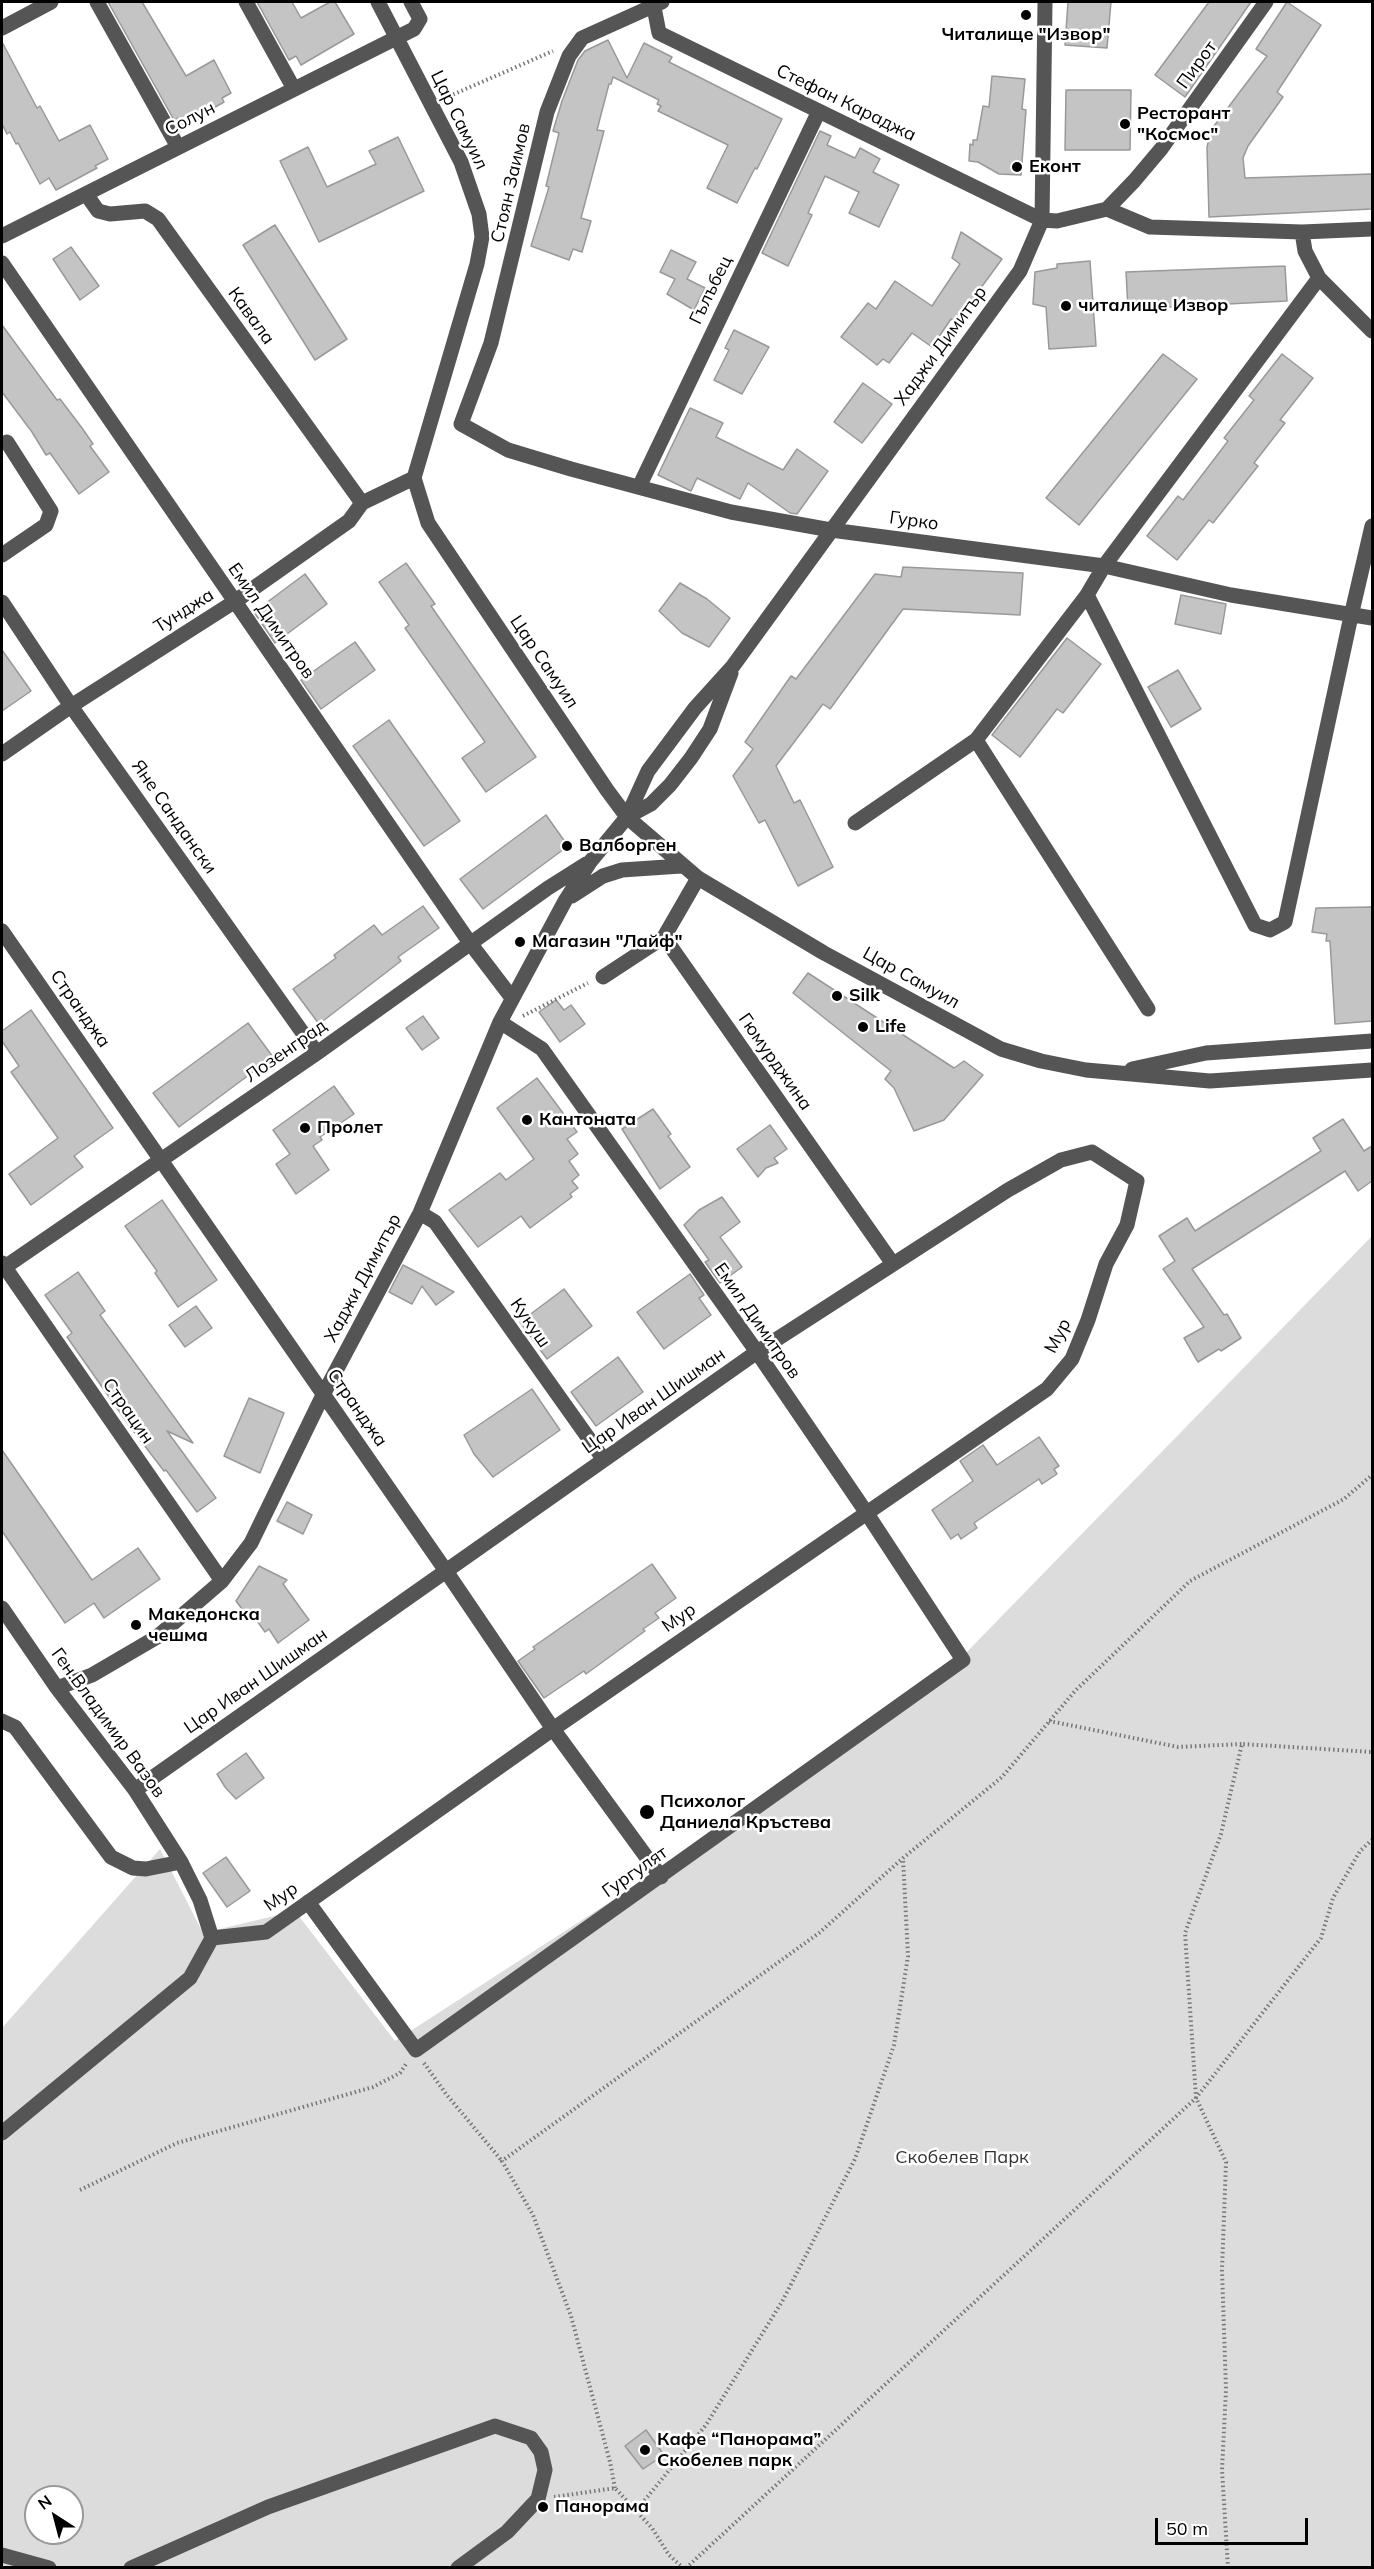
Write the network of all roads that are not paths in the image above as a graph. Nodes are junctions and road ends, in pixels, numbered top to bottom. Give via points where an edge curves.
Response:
1 (97, 2) edge
2 (246, 2) edge
3 (378, 2) edge
4 (411, 2) edge
5 (1045, 2) edge
6 (1266, 2) edge
7 (46, 3) edge
8 (656, 3) edge
9 (2, 28) edge
10 (397, 38) junction
11 (294, 89) junction
12 (819, 111) junction
13 (178, 147) junction
14 (86, 194) junction
15 (1107, 209) junction
16 (1042, 220) junction
17 (1372, 229) edge
18 (1302, 232) junction
19 (2, 236) edge
20 (2, 263) edge
21 (1319, 278) junction
22 (1372, 332) edge
23 (461, 424) joint
24 (7, 442) dead end
25 (414, 478) junction
26 (639, 487) junction
27 (362, 503) junction
28 (1372, 526) edge
29 (831, 530) junction
30 (2, 555) edge
31 (1104, 566) junction
32 (1087, 595) junction
33 (2, 602) edge
34 (234, 602) junction
35 (1351, 616) junction
36 (1372, 618) edge
37 (733, 666) junction
38 (71, 706) junction
39 (976, 740) junction
40 (2, 754) edge
41 (627, 817) junction
42 (855, 823) dead end
43 (590, 862) junction
44 (681, 866) junction
45 (698, 878) junction
46 (565, 901) junction
47 (2, 931) edge
48 (664, 937) junction
49 (470, 943) junction
50 (603, 977) road end
51 (512, 998) junction
52 (1148, 1009) dead end
53 (503, 1024) junction
54 (1372, 1041) edge
55 (317, 1053) junction
56 (1372, 1070) edge
57 (1118, 1072) junction
58 (161, 1159) junction
59 (420, 1213) junction
60 (893, 1264) junction
61 (1106, 1264) joint
62 (2, 1266) edge
63 (757, 1352) junction
64 (323, 1395) junction
65 (604, 1460) junction
66 (866, 1512) junction
67 (446, 1571) junction
68 (222, 1581) junction
69 (2, 1608) edge
70 (963, 1660) joint
71 (57, 1688) junction
72 (2, 1721) edge
73 (553, 1729) junction
74 (135, 1790) junction
75 (181, 1862) junction
76 (661, 1877) junction
77 (308, 1902) junction
78 (212, 1938) junction
79 (2, 2133) edge
80 (2, 2555) edge
81 (49, 2568) edge
82 (131, 2568) edge
83 (458, 2568) edge

1 - 13 street
2 - 11 street
3 - 10 street, Цар Самуил
4 - 10 street, Солун via 420,19 414,29
5 - 16 street, Хаджи Димитър
6 - 15 street, Пирот via 1161,149
7 - 9 street
8 - 12 street, Стефан Караджа via 659,33
8 - 23 street, Стоян Заимов via 582,38 569,56 548,112 491,343
10 - 11 street, Солун
10 - 25 street, Цар Самуил via 461,162 479,214 482,237
11 - 13 street, Солун
12 - 16 street, Стефан Караджа
12 - 26 street, Гълъбец
13 - 14 street, Солун
14 - 19 street, Солун
14 - 27 street, Кавала via 98,211 145,211 158,219
15 - 16 street via 1057,221
15 - 18 street via 1150,227
16 - 29 street, Хаджи Димитър via 1020,271
17 - 18 street
18 - 21 street via 1305,251
20 - 34 street, Емил Димитров
21 - 22 street
21 - 31 street
23 - 26 street, Гурко via 508,450
24 - 30 street via 51,511 46,525
25 - 27 street, Тунджа
25 - 41 street, Цар Самуил via 428,523
26 - 29 street, Гурко via 731,512
27 - 34 street, Тунджа via 349,521
28 - 35 street
29 - 31 street, Гурко
29 - 37 street, Хаджи Димитър
31 - 32 street
31 - 35 street, Гурко via 1231,595
32 - 35 street via 1255,925 1270,930 1286,922
32 - 39 street
33 - 38 street, Яне Сандански
34 - 38 street, Тунджа
34 - 49 street, Емил Димитров
35 - 36 street, Гурко
37 - 41 street, Хаджи Димитър via 695,708 648,771
37 - 41 street, Хаджи Димитър via 710,729 691,758 651,804
38 - 40 street, Тунджа
38 - 55 street, Яне Сандански
39 - 42 street
39 - 52 street
41 - 43 street, Хаджи Димитър
41 - 44 street, Цар Самуил
43 - 46 street, Хаджи Димитър
43 - 49 street, Лозенград
44 - 45 street, Цар Самуил
44 - 46 street via 613,873
45 - 48 street
45 - 57 street, Цар Самуил via 1001,1049 1041,1061
46 - 51 street, Хаджи Димитър
47 - 58 street, Странджа
48 - 50 street
48 - 60 street, Гюмурджина
49 - 51 street, Емил Димитров
49 - 55 street, Лозенград
51 - 53 street, Хаджи Димитър
53 - 59 street, Хаджи Димитър
53 - 63 street, Емил Димитров via 542,1049
54 - 57 street, Цар Самуил via 1206,1053
55 - 58 street, Лозенград
56 - 57 street, Цар Самуил via 1210,1081
58 - 62 street, Лозенград
58 - 64 street, Странджа
59 - 64 street, Хаджи Димитър
59 - 65 street, Кукуш via 435,1222
60 - 61 street, Цар Иван Шишман via 1061,1160 1092,1152 1137,1181 1127,1225
60 - 63 street, Цар Иван Шишман
61 - 66 street, Мур via 1072,1359 1047,1389
62 - 68 street, Страцин
63 - 65 street, Цар Иван Шишман
63 - 66 street, Емил Димитров
64 - 67 street, Странджа
64 - 68 street, Хаджи Димитър via 251,1543
65 - 67 street, Цар Иван Шишман
66 - 70 street, Емил Димитров
66 - 73 street, Мур
67 - 73 street, Странджа
67 - 74 street, Цар Иван Шишман
68 - 71 street, Хаджи Димитър via 157,1637 92,1675
69 - 71 street, Ген.Владимир Вазов
70 - 76 street, Гургулят
71 - 74 street, Ген.Владимир Вазов
72 - 75 street via 15,1727 111,1857 133,1868 146,1869
73 - 76 street, Странджа
73 - 77 street, Мур
74 - 75 street, Ген.Владимир Вазов
75 - 78 street, Ген.Владимир Вазов via 200,1900
76 - 77 street, Гургулят via 416,2050
77 - 78 street, Мур via 266,1932
78 - 79 street via 190,1978
80 - 81 street
82 - 83 street via 268,2507 495,2426 531,2438 541,2452 545,2470 538,2499 507,2532

